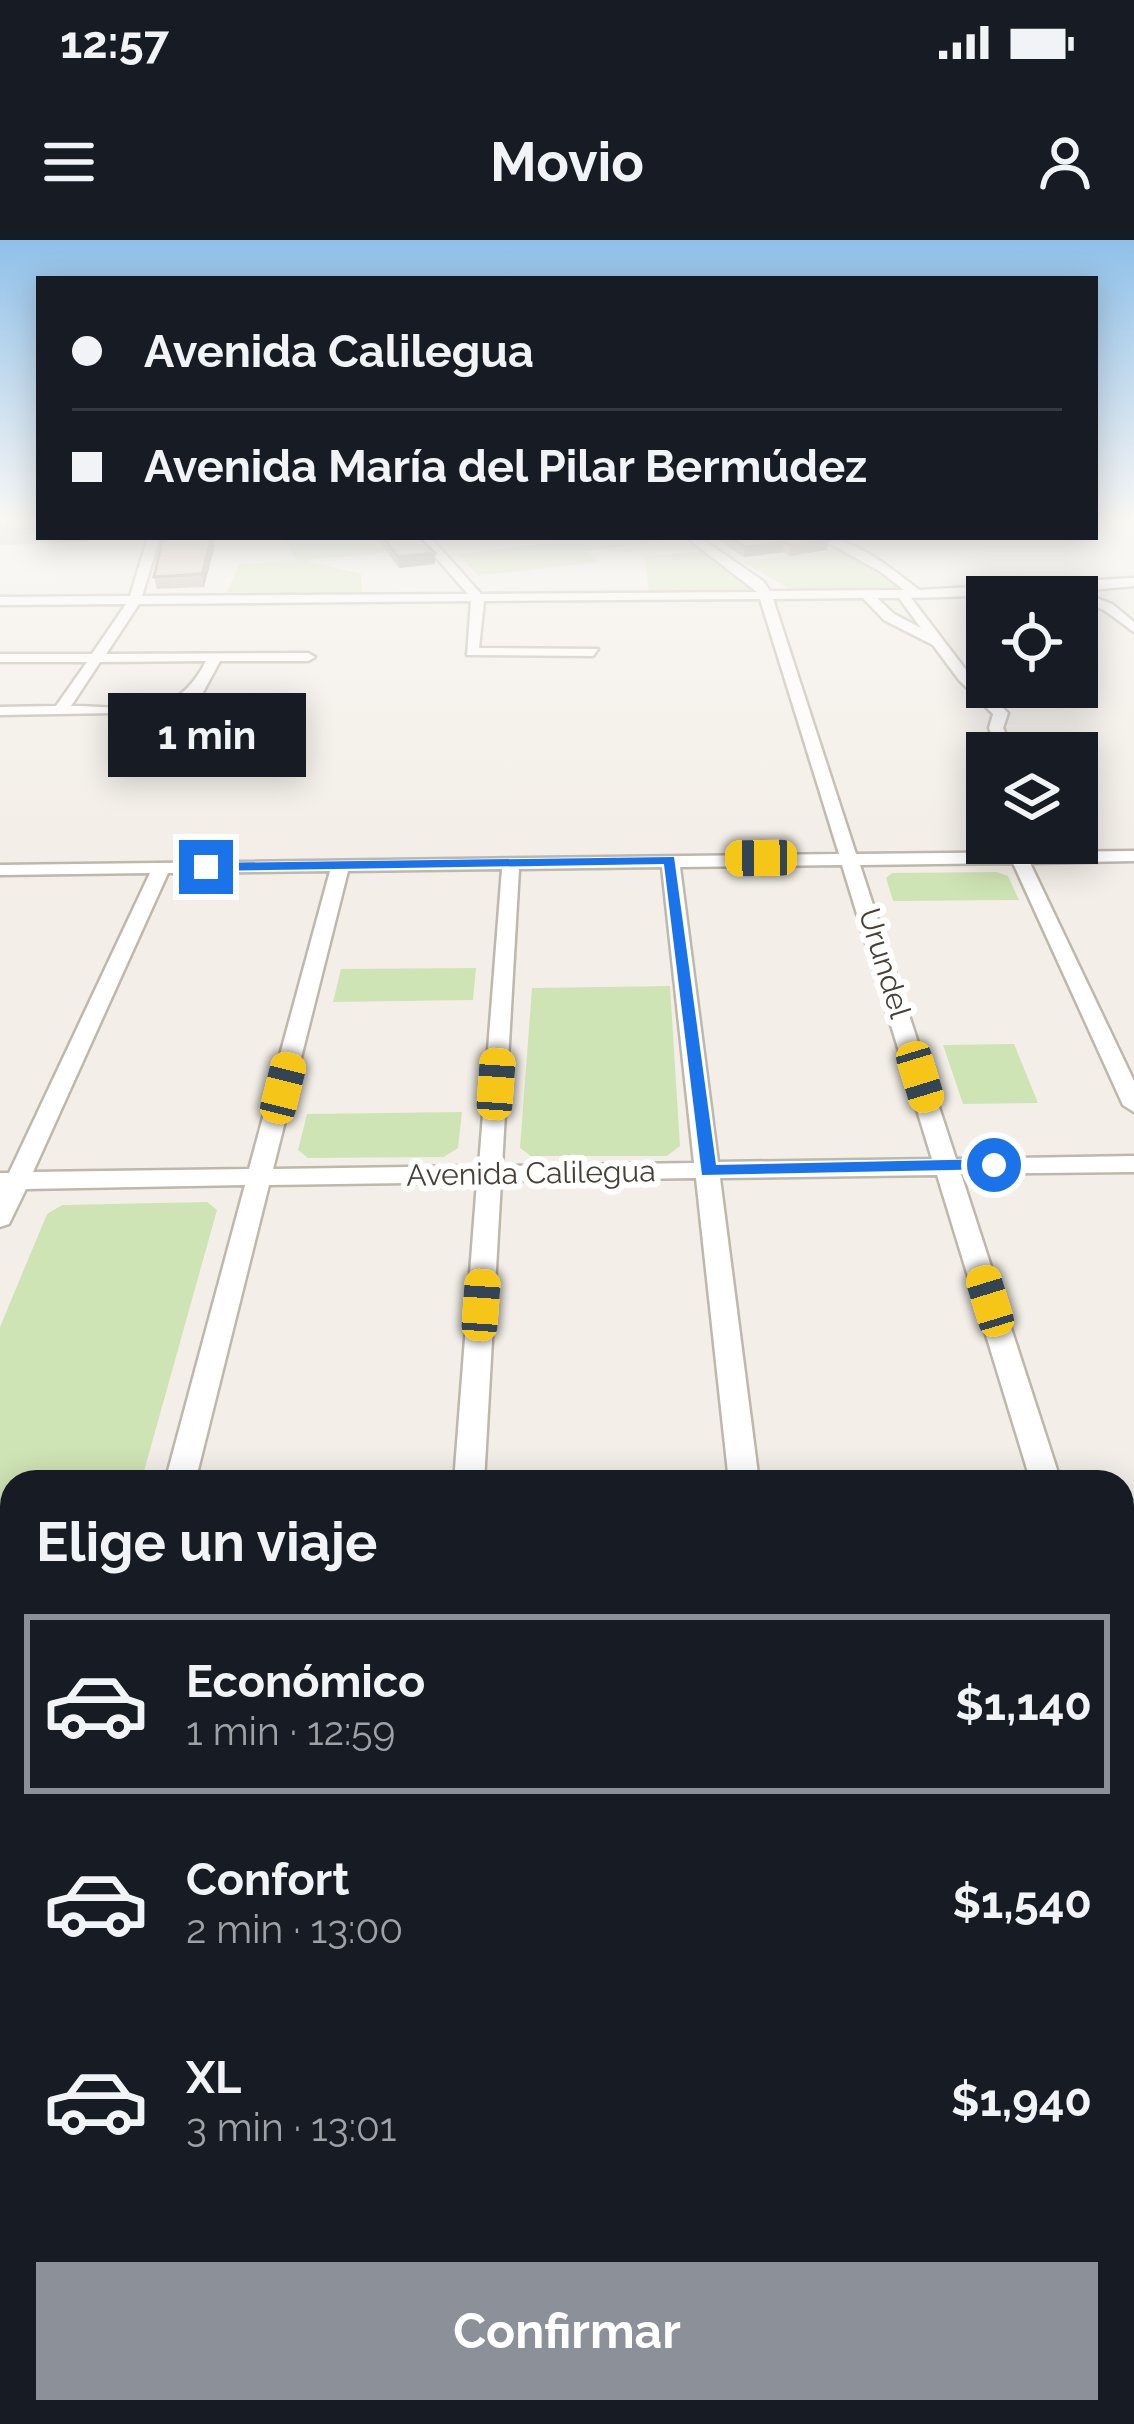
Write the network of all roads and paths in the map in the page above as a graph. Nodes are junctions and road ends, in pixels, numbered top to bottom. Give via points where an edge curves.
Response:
1 (120, 624) edge
2 (475, 624) edge
3 (775, 624) edge
4 (903, 624) edge
5 (929, 624) edge
6 (942, 644) junction
7 (593, 652) dead end
8 (308, 657) dead end
9 (0, 658) edge
10 (98, 658) junction
11 (215, 658) junction
12 (62, 710) junction
13 (0, 711) edge
14 (998, 732) edge
15 (1098, 853) edge
16 (1134, 856) edge
17 (852, 857) junction
18 (966, 857) edge
19 (670, 860) junction
20 (511, 862) junction
21 (1022, 864) edge
22 (340, 866) junction
23 (161, 868) junction
24 (0, 870) edge
25 (1134, 1106) edge
26 (1134, 1164) edge
27 (948, 1165) junction
28 (708, 1171) junction
29 (490, 1173) junction
30 (260, 1177) junction
31 (9, 1180) edge
32 (0, 1219) edge
33 (183, 1470) edge
34 (470, 1470) edge
35 (743, 1470) edge
36 (1042, 1470) edge

1 - 10 street
2 - 7 street via 472,652
3 - 17 street, Urundel
4 - 6 street
5 - 6 street
6 - 14 street via 1001,713
8 - 11 street
9 - 10 street
10 - 11 street
10 - 12 street
11 - 12 street via 184,706
12 - 13 street
15 - 16 street
17 - 18 street
17 - 19 street
17 - 27 street, Urundel
19 - 20 street
19 - 28 street
20 - 22 street
20 - 29 street
21 - 25 street
22 - 23 street
22 - 30 street
23 - 24 street
23 - 31 street
26 - 27 street, Avenida Calilegua
27 - 28 street, Avenida Calilegua
27 - 36 street, Urundel
28 - 29 street, Avenida Calilegua
28 - 35 street
29 - 30 street, Avenida Calilegua
29 - 34 street
30 - 31 street, Avenida Calilegua
30 - 33 street
31 - 32 street

